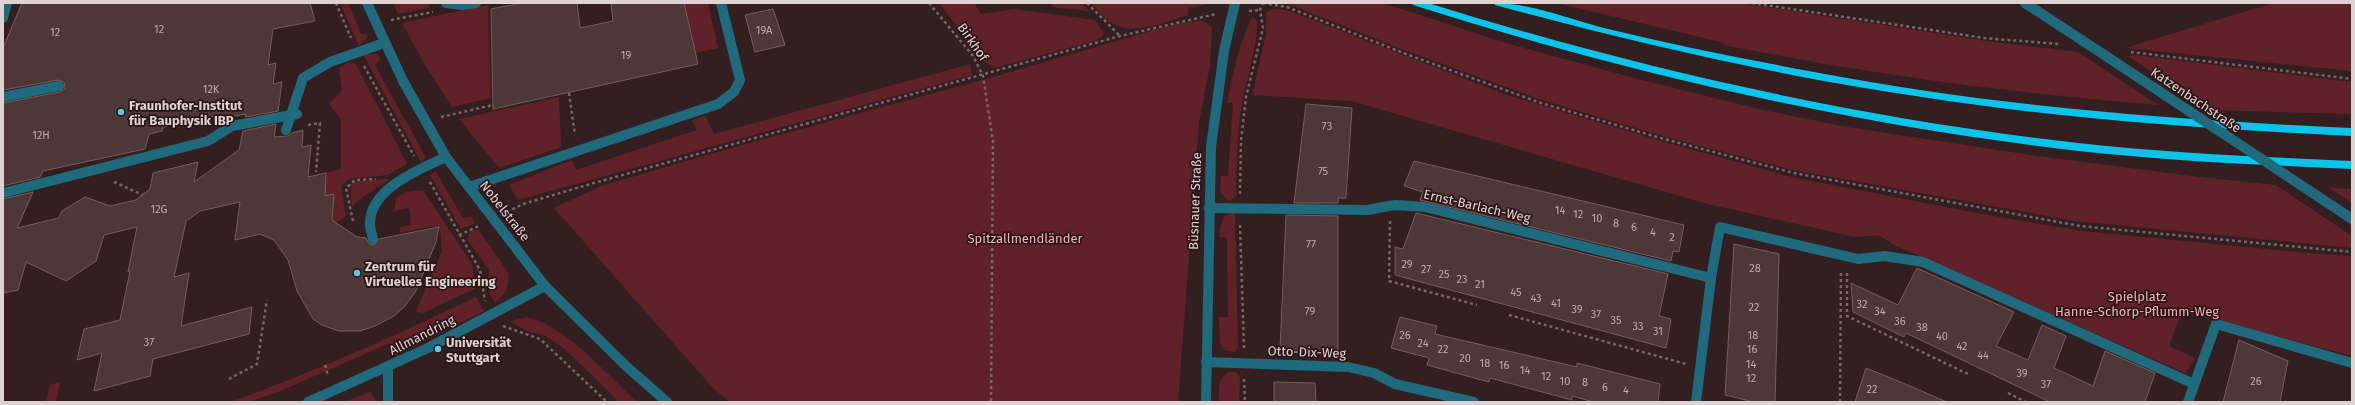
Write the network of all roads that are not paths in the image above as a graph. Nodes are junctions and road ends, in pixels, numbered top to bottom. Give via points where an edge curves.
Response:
1 (7, 3) edge
2 (367, 3) edge
3 (446, 3) edge
4 (476, 3) edge
5 (721, 3) edge
6 (1417, 3) edge
7 (1500, 3) edge
8 (2025, 3) edge
9 (1233, 8) edge
10 (3, 18) edge
11 (384, 43) junction
12 (59, 86) dead end
13 (3, 96) edge
14 (293, 114) junction
15 (286, 130) road end
16 (2352, 132) edge
17 (446, 157) junction
18 (2352, 165) edge
19 (469, 187) junction
20 (3, 193) edge
21 (1209, 208) junction
22 (2352, 219) edge
23 (373, 239) dead end
24 (1711, 278) junction
25 (545, 286) junction
26 (1206, 362) junction
27 (2352, 363) edge
28 (388, 368) junction
29 (2194, 384) junction
30 (308, 402) edge
31 (388, 402) edge
32 (667, 402) edge
33 (1206, 402) edge
34 (1474, 402) edge
35 (1696, 402) edge
36 (2188, 402) edge

1 - 10 street
2 - 11 street, Nobelstraße
3 - 4 street
5 - 19 street via 740,80 734,92 718,104
6 - 18 highway via 1544,42 1714,85 1880,118 2174,156
7 - 16 highway via 1645,42 1751,65 1921,95 2148,121
8 - 22 street, Katzenbachstraße, bridge
9 - 21 street, Büsnauer Straße via 1223,58 1211,147
11 - 14 street via 330,62 303,78
11 - 17 street, Nobelstraße
12 - 13 street
14 - 15 street
14 - 20 street via 232,126 208,142
17 - 19 street, Nobelstraße
17 - 23 street via 388,189 372,208 368,227
19 - 25 street, Nobelstraße
21 - 24 street, Ernst-Barlach-Weg via 1368,210 1395,205 1425,207
21 - 26 street, Büsnauer Straße
24 - 29 street via 1720,227 1858,259 1885,256 1923,262
24 - 35 street
25 - 28 street, Allmandring via 494,315
25 - 32 street, Nobelstraße via 626,366
26 - 33 street, Büsnauer Straße
26 - 34 street, Otto-Dix-Weg via 1348,367 1374,373 1395,384
27 - 29 street via 2216,324
28 - 30 street, Allmandring
28 - 31 street
29 - 36 street

